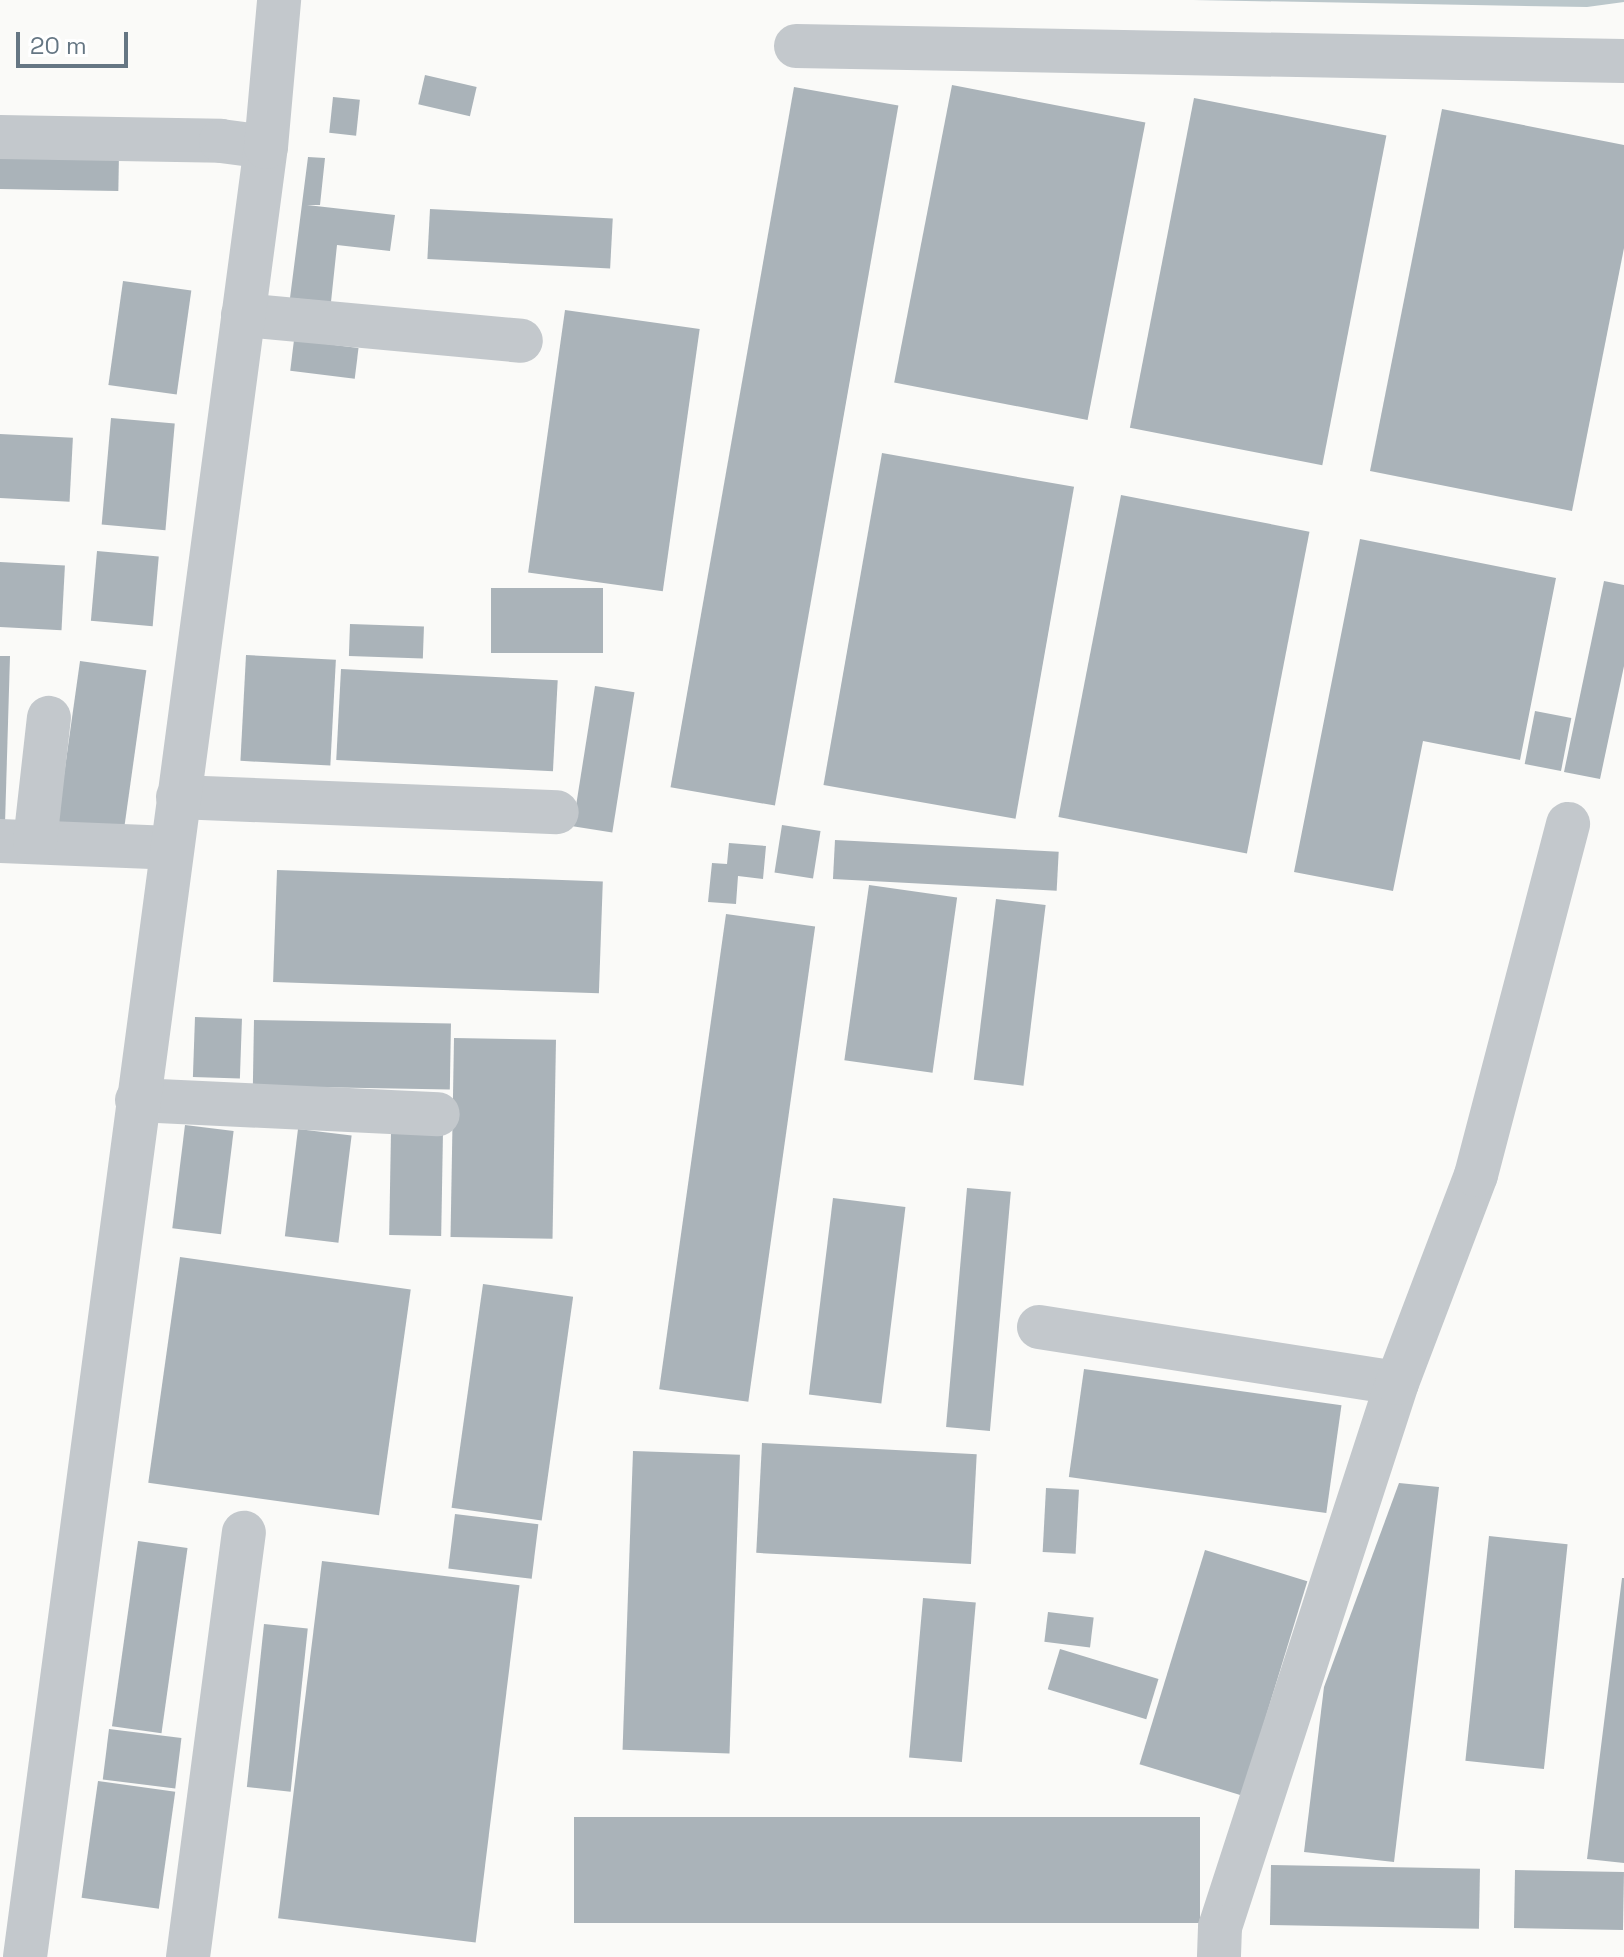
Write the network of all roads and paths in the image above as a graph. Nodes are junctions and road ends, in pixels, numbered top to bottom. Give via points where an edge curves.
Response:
1 (279, 3) edge
2 (796, 46) dead end
3 (1624, 61) edge
4 (0, 137) edge
5 (266, 147) junction
6 (243, 315) junction
7 (521, 341) dead end
8 (49, 718) dead end
9 (178, 797) junction
10 (557, 812) dead end
11 (1568, 824) dead end
12 (17, 842) edge
13 (171, 848) junction
14 (137, 1100) junction
15 (438, 1114) dead end
16 (1039, 1327) dead end
17 (1397, 1383) junction
18 (244, 1533) dead end
19 (25, 1957) edge
20 (188, 1957) edge
21 (1219, 1957) edge

1 - 5 street
2 - 3 street
4 - 5 street via 221,141
5 - 6 street
6 - 7 street
6 - 9 street
8 - 12 street
9 - 10 street
9 - 13 street
11 - 17 street via 1476,1175
12 - 13 street
13 - 14 street
14 - 15 street
14 - 19 street
16 - 17 street
17 - 21 street via 1220,1927
18 - 20 street

